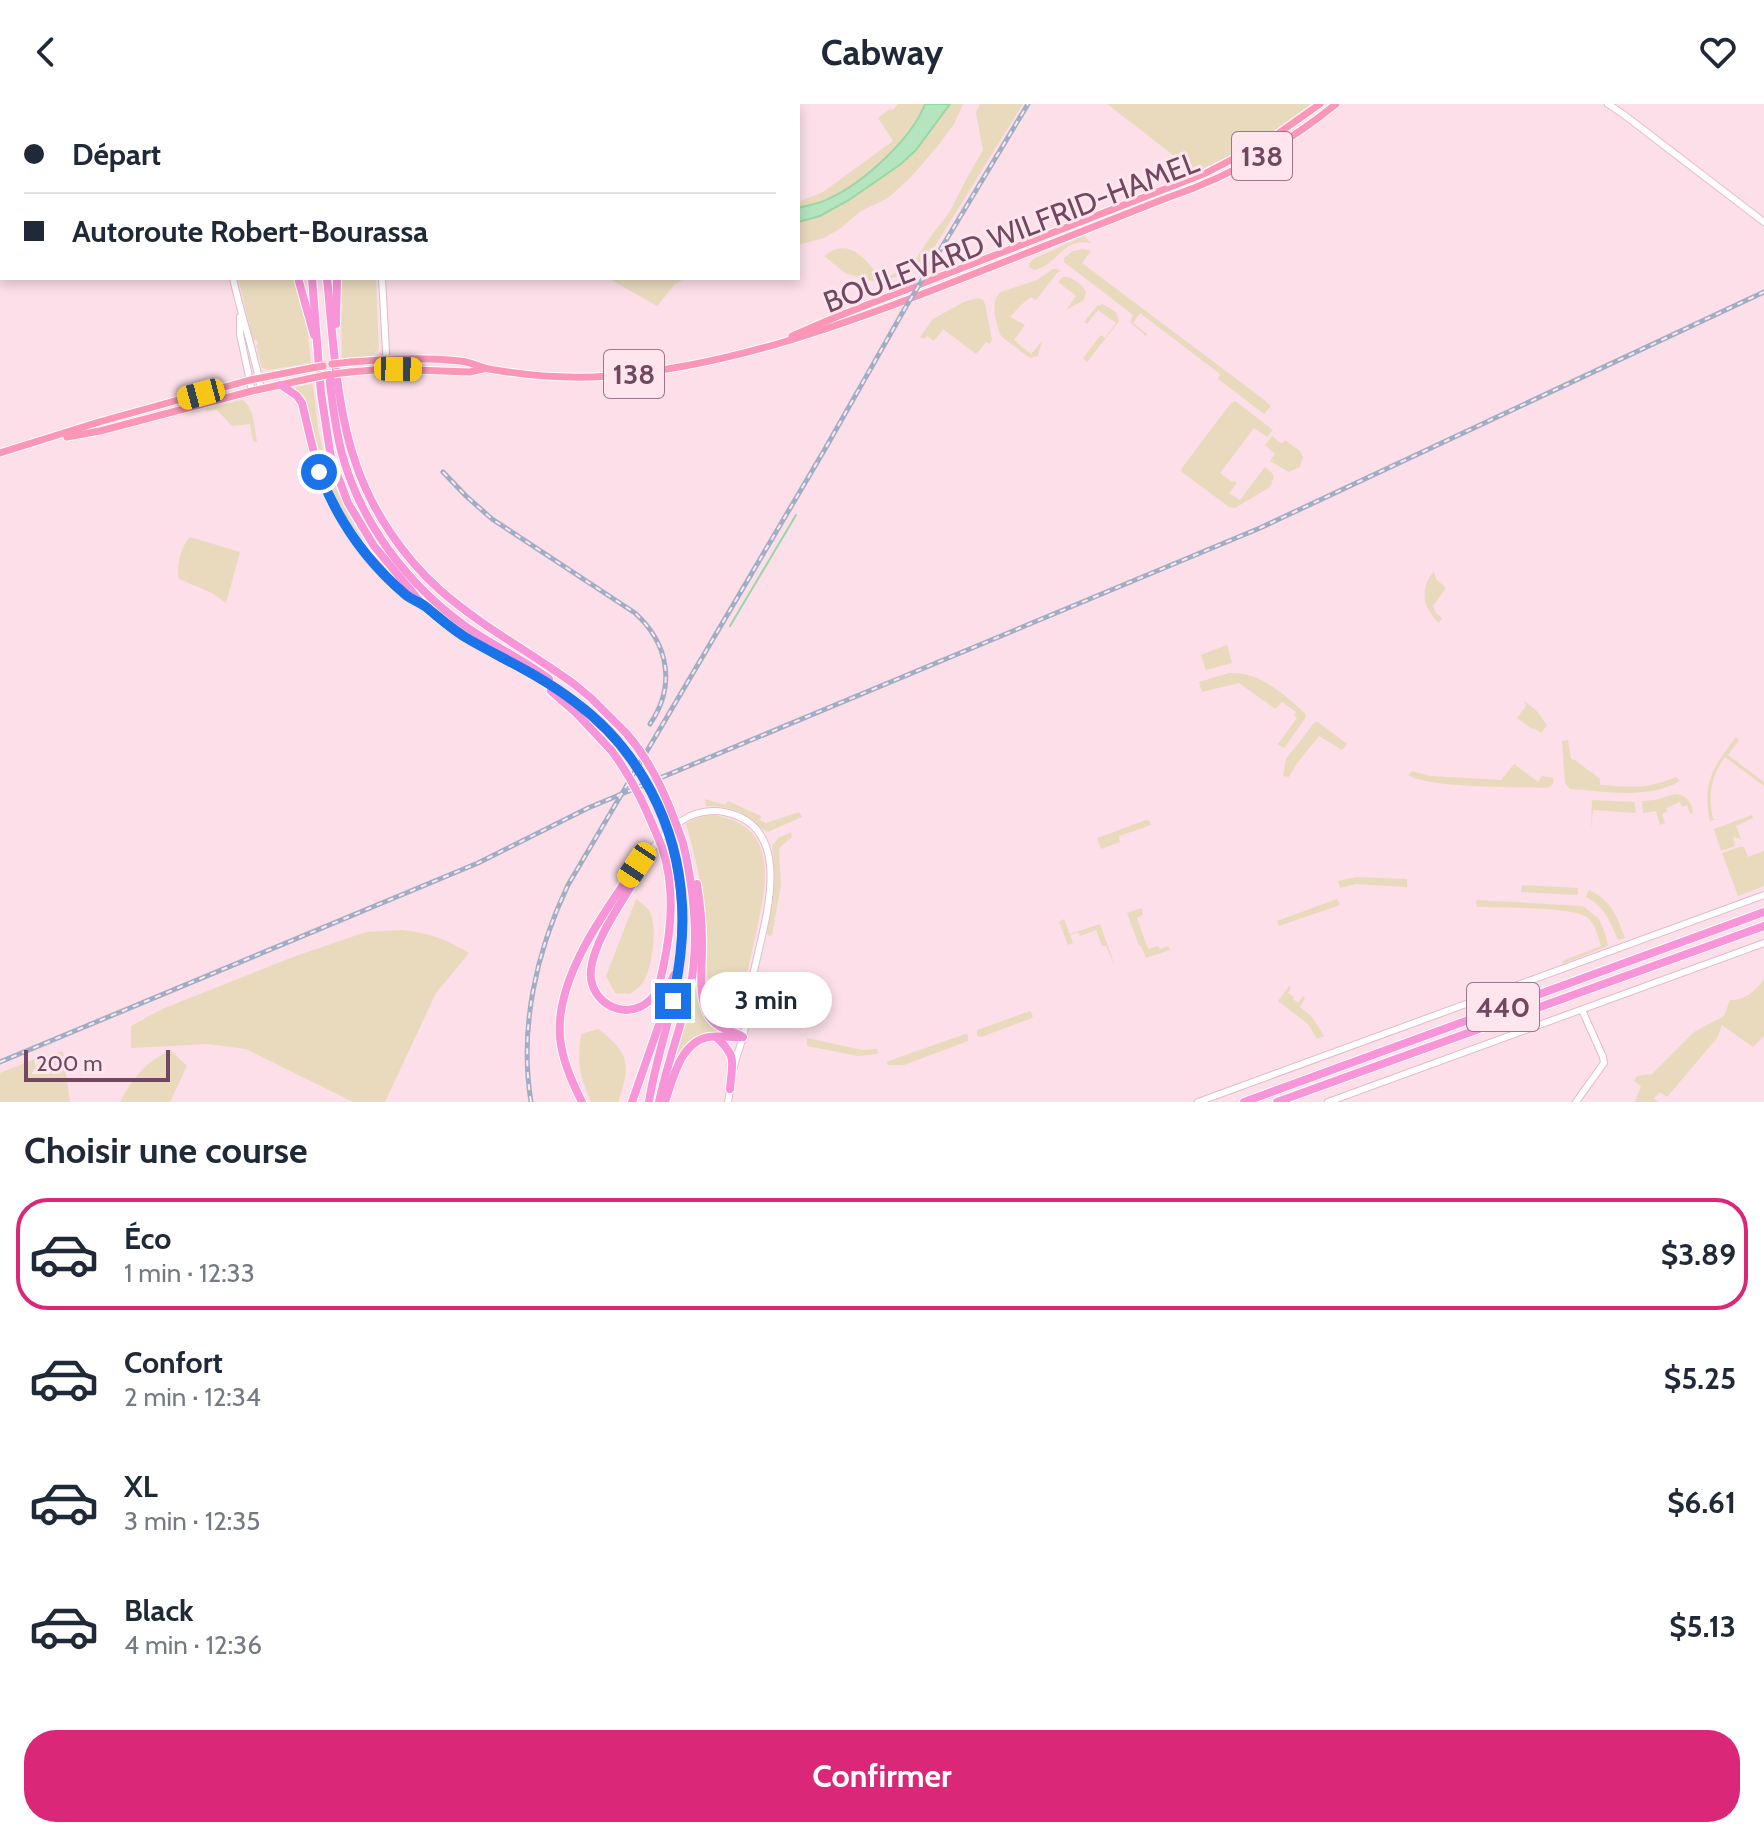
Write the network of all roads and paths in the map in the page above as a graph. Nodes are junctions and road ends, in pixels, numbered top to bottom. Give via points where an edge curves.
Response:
1 (1320, 104) edge
2 (1336, 104) edge
3 (1608, 104) edge
4 (1764, 222) edge
5 (233, 280) edge
6 (299, 280) edge
7 (312, 280) edge
8 (327, 280) edge
9 (337, 280) edge
10 (382, 280) edge
11 (240, 309) junction
12 (318, 342) junction
13 (780, 343) junction
14 (335, 349) junction
15 (386, 358) junction
16 (387, 369) junction
17 (486, 369) junction
18 (259, 378) junction
19 (330, 378) junction
20 (250, 380) junction
21 (281, 385) junction
22 (261, 389) junction
23 (252, 391) junction
24 (42, 441) junction
25 (0, 453) edge
26 (439, 604) junction
27 (423, 605) junction
28 (546, 664) junction
29 (540, 679) junction
30 (570, 698) junction
31 (685, 842) junction
32 (648, 854) junction
33 (1764, 895) edge
34 (1764, 912) edge
35 (1764, 926) edge
36 (1764, 943) edge
37 (680, 963) junction
38 (1582, 1010) junction
39 (716, 1037) junction
40 (743, 1037) junction
41 (1327, 1084) junction
42 (730, 1089) junction
43 (582, 1102) edge
44 (632, 1102) edge
45 (649, 1102) edge
46 (662, 1102) edge
47 (728, 1102) edge
48 (1198, 1102) edge
49 (1244, 1102) edge
50 (1277, 1102) edge
51 (1288, 1102) edge
52 (1328, 1102) edge
53 (1576, 1102) edge

1 - 13 main road, BOULEVARD WILFRID-HAMEL / 138 via 1269,140 1206,173
2 - 13 main road, BOULEVARD WILFRID-HAMEL / 138 via 1277,147 1199,187
3 - 4 street
5 - 11 street
6 - 12 highway
7 - 12 highway
8 - 14 highway
9 - 14 highway
10 - 15 street
11 - 18 street
11 - 20 street
12 - 27 highway via 328,444 340,485 374,546
13 - 17 main road, BOULEVARD WILFRID-HAMEL / 138 via 678,368 613,376
14 - 28 highway via 355,462 392,534 441,591
15 - 16 street
15 - 17 main road, BOULEVARD WILFRID-HAMEL / 138 via 457,361
15 - 18 main road, BOULEVARD WILFRID-HAMEL / 138, bridge
16 - 17 main road, BOULEVARD WILFRID-HAMEL / 138
16 - 19 main road, BOULEVARD WILFRID-HAMEL / 138, bridge
18 - 20 main road, BOULEVARD WILFRID-HAMEL / 138
18 - 22 street
19 - 21 main road, BOULEVARD WILFRID-HAMEL / 138, bridge
19 - 26 highway via 341,452 367,516 403,569
20 - 23 street
20 - 24 main road, BOULEVARD WILFRID-HAMEL / 138
21 - 22 main road, BOULEVARD WILFRID-HAMEL / 138
21 - 27 highway via 302,403 319,472 343,522 386,575
22 - 23 main road, BOULEVARD WILFRID-HAMEL / 138
23 - 24 main road, BOULEVARD WILFRID-HAMEL / 138
24 - 25 main road, BOULEVARD WILFRID-HAMEL / 138
26 - 28 highway
26 - 30 highway
27 - 29 highway via 466,638
28 - 31 highway, bridge via 626,733 666,796
29 - 30 highway
29 - 32 highway, bridge via 611,750 642,799 662,847 671,909 659,984 646,1004 617,1010 600,999 591,971 601,940
30 - 37 highway, bridge via 634,761 662,816 682,906
31 - 40 highway via 701,913 705,1011 716,1025
31 - 46 highway via 693,896 693,967
32 - 40 street via 673,825 702,812 733,814 764,840 771,863 770,894
32 - 43 highway via 598,925 564,998 562,1048
33 - 48 street
34 - 49 highway, 440
35 - 41 highway, 440
36 - 38 street
37 - 44 highway
37 - 45 highway
38 - 52 street
38 - 53 street via 1604,1063
39 - 40 highway
39 - 42 highway via 731,1054
39 - 46 highway via 689,1048
40 - 42 street
41 - 50 highway, 440
41 - 51 highway
42 - 47 street

